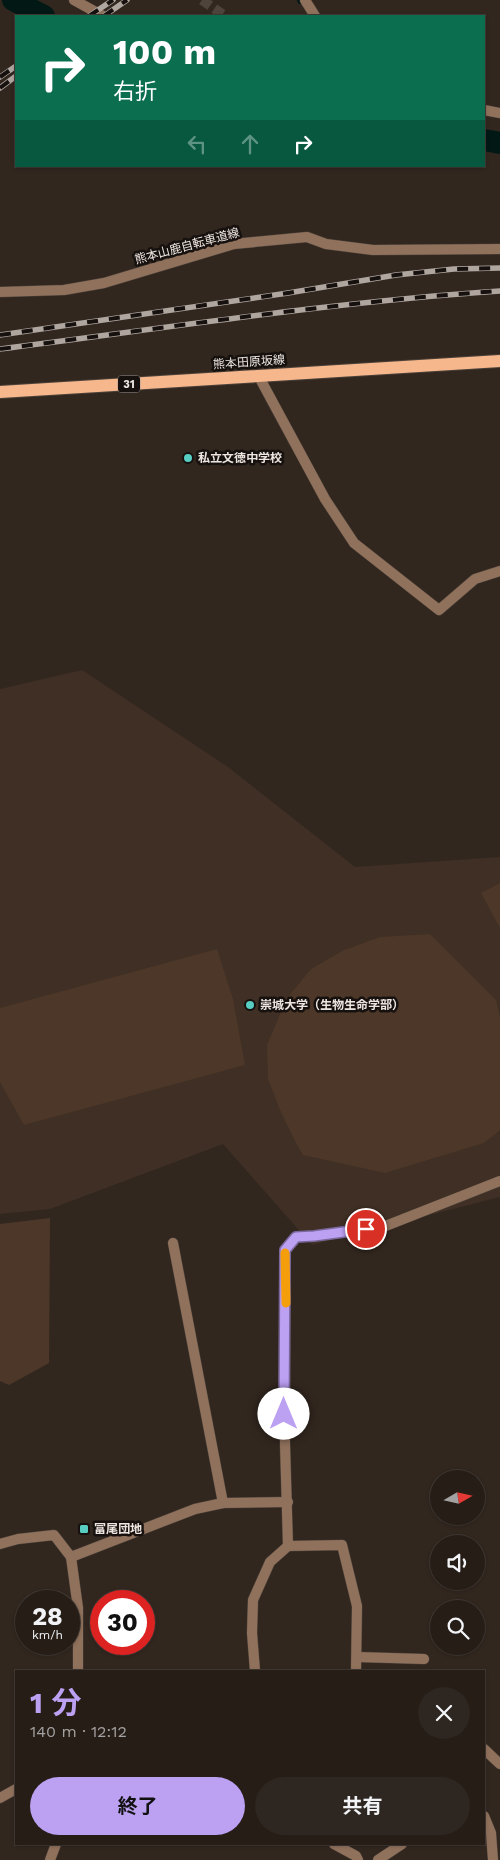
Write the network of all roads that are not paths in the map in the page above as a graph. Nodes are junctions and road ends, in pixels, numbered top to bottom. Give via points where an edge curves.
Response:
1 (74, 0) edge
2 (305, 0) edge
3 (101, 15) edge
4 (315, 15) edge
5 (485, 110) edge
6 (500, 113) edge
7 (500, 249) edge
8 (0, 292) edge
9 (500, 361) edge
10 (258, 375) junction
11 (0, 392) edge
12 (500, 571) edge
13 (500, 1181) edge
14 (173, 1243) dead end
15 (288, 1502) junction
16 (223, 1503) junction
17 (0, 1544) edge
18 (288, 1546) junction
19 (72, 1557) junction
20 (357, 1657) junction
21 (424, 1659) dead end
22 (78, 1670) edge
23 (255, 1670) edge
24 (356, 1670) edge
25 (485, 1750) edge
26 (500, 1764) edge
27 (15, 1790) edge
28 (0, 1798) edge
29 (485, 1818) edge
30 (56, 1845) edge
31 (336, 1845) edge
32 (400, 1845) edge
33 (50, 1860) edge
34 (358, 1860) edge
35 (378, 1860) edge
36 (493, 1860) edge

1 - 3 street
2 - 4 street
5 - 6 street
7 - 8 street, 熊本山鹿自転車道線 via 373,250 326,244 307,237 234,244 104,283 64,290
9 - 10 main road, 熊本田原坂線 / 31
10 - 11 main road, 熊本田原坂線 / 31
10 - 12 street via 325,499 354,543 439,610 475,579
13 - 15 street via 383,1226 296,1237 285,1250 284,1408
14 - 16 street
15 - 16 street
15 - 18 street
16 - 19 street via 195,1509
17 - 19 street via 54,1535
18 - 20 street via 342,1545 358,1606
18 - 23 street via 270,1562 253,1600
19 - 22 street via 78,1608
20 - 21 street
20 - 24 street
25 - 26 street
27 - 28 street
29 - 36 street via 491,1833
30 - 33 street
31 - 34 street
32 - 35 street

